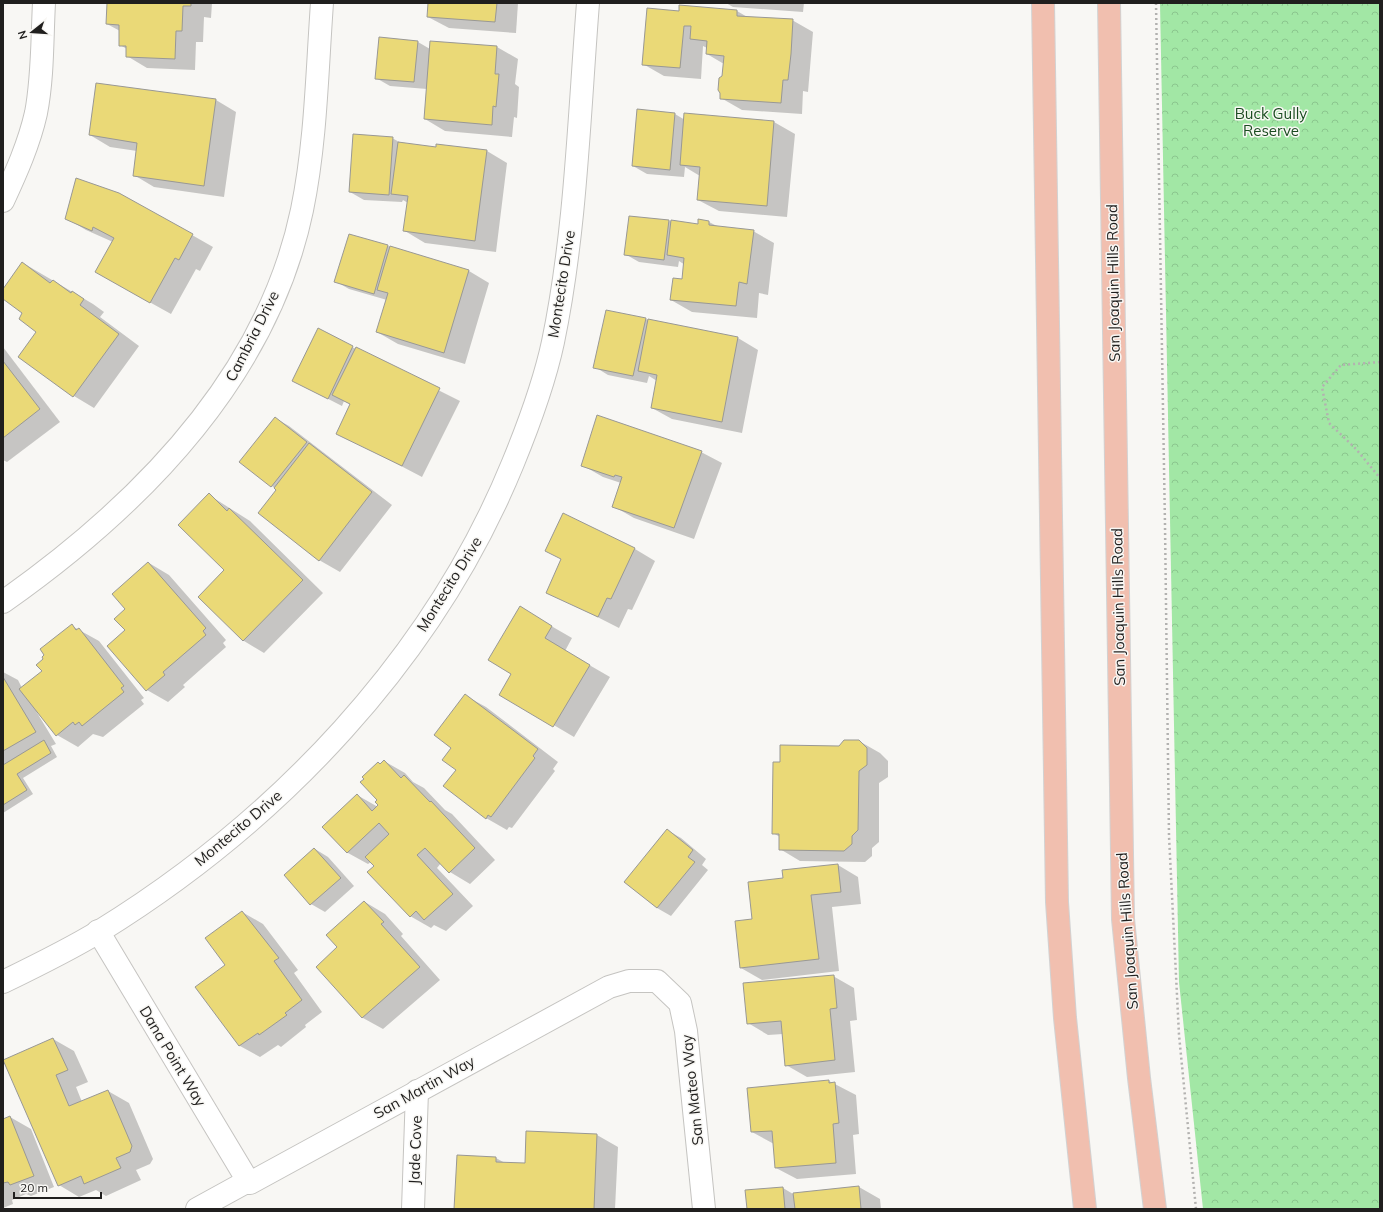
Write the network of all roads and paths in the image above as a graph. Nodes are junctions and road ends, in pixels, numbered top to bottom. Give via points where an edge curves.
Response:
1 (44, 3) edge
2 (322, 3) edge
3 (588, 3) edge
4 (1043, 3) edge
5 (1109, 3) edge
6 (1156, 3) edge
7 (3, 201) edge
8 (1380, 362) edge
9 (1380, 478) edge
10 (3, 602) edge
11 (98, 931) junction
12 (657, 981) joint
13 (3, 982) edge
14 (417, 1091) junction
15 (248, 1181) junction
16 (197, 1209) edge
17 (413, 1209) edge
18 (704, 1209) edge
19 (1085, 1209) edge
20 (1155, 1209) edge
21 (1196, 1209) edge

1 - 7 street via 40,78 35,113 20,164
2 - 10 street, Cambria Drive via 311,158 302,211 287,264 267,314 242,362 212,408 178,450 112,514
3 - 11 street, Montecito Drive via 567,263 552,344 529,423 498,500 479,537 428,621 394,667 320,753 280,794 232,836 147,900
4 - 19 main road via 1057,902 1065,1018
5 - 20 main road, San Joaquin Hills Road via 1123,920
6 - 21 path via 1169,836 1179,1035
8 - 9 path via 1341,365 1322,387 1329,423 1356,449
11 - 13 street, Montecito Drive
11 - 15 street, Dana Point Way
12 - 14 street, San Martin Way via 629,981 609,987
12 - 18 street, San Mateo Way via 680,1003 686,1031
14 - 15 street, San Martin Way via 250,1183
14 - 17 street, Jade Cove
15 - 16 street, San Martin Way

